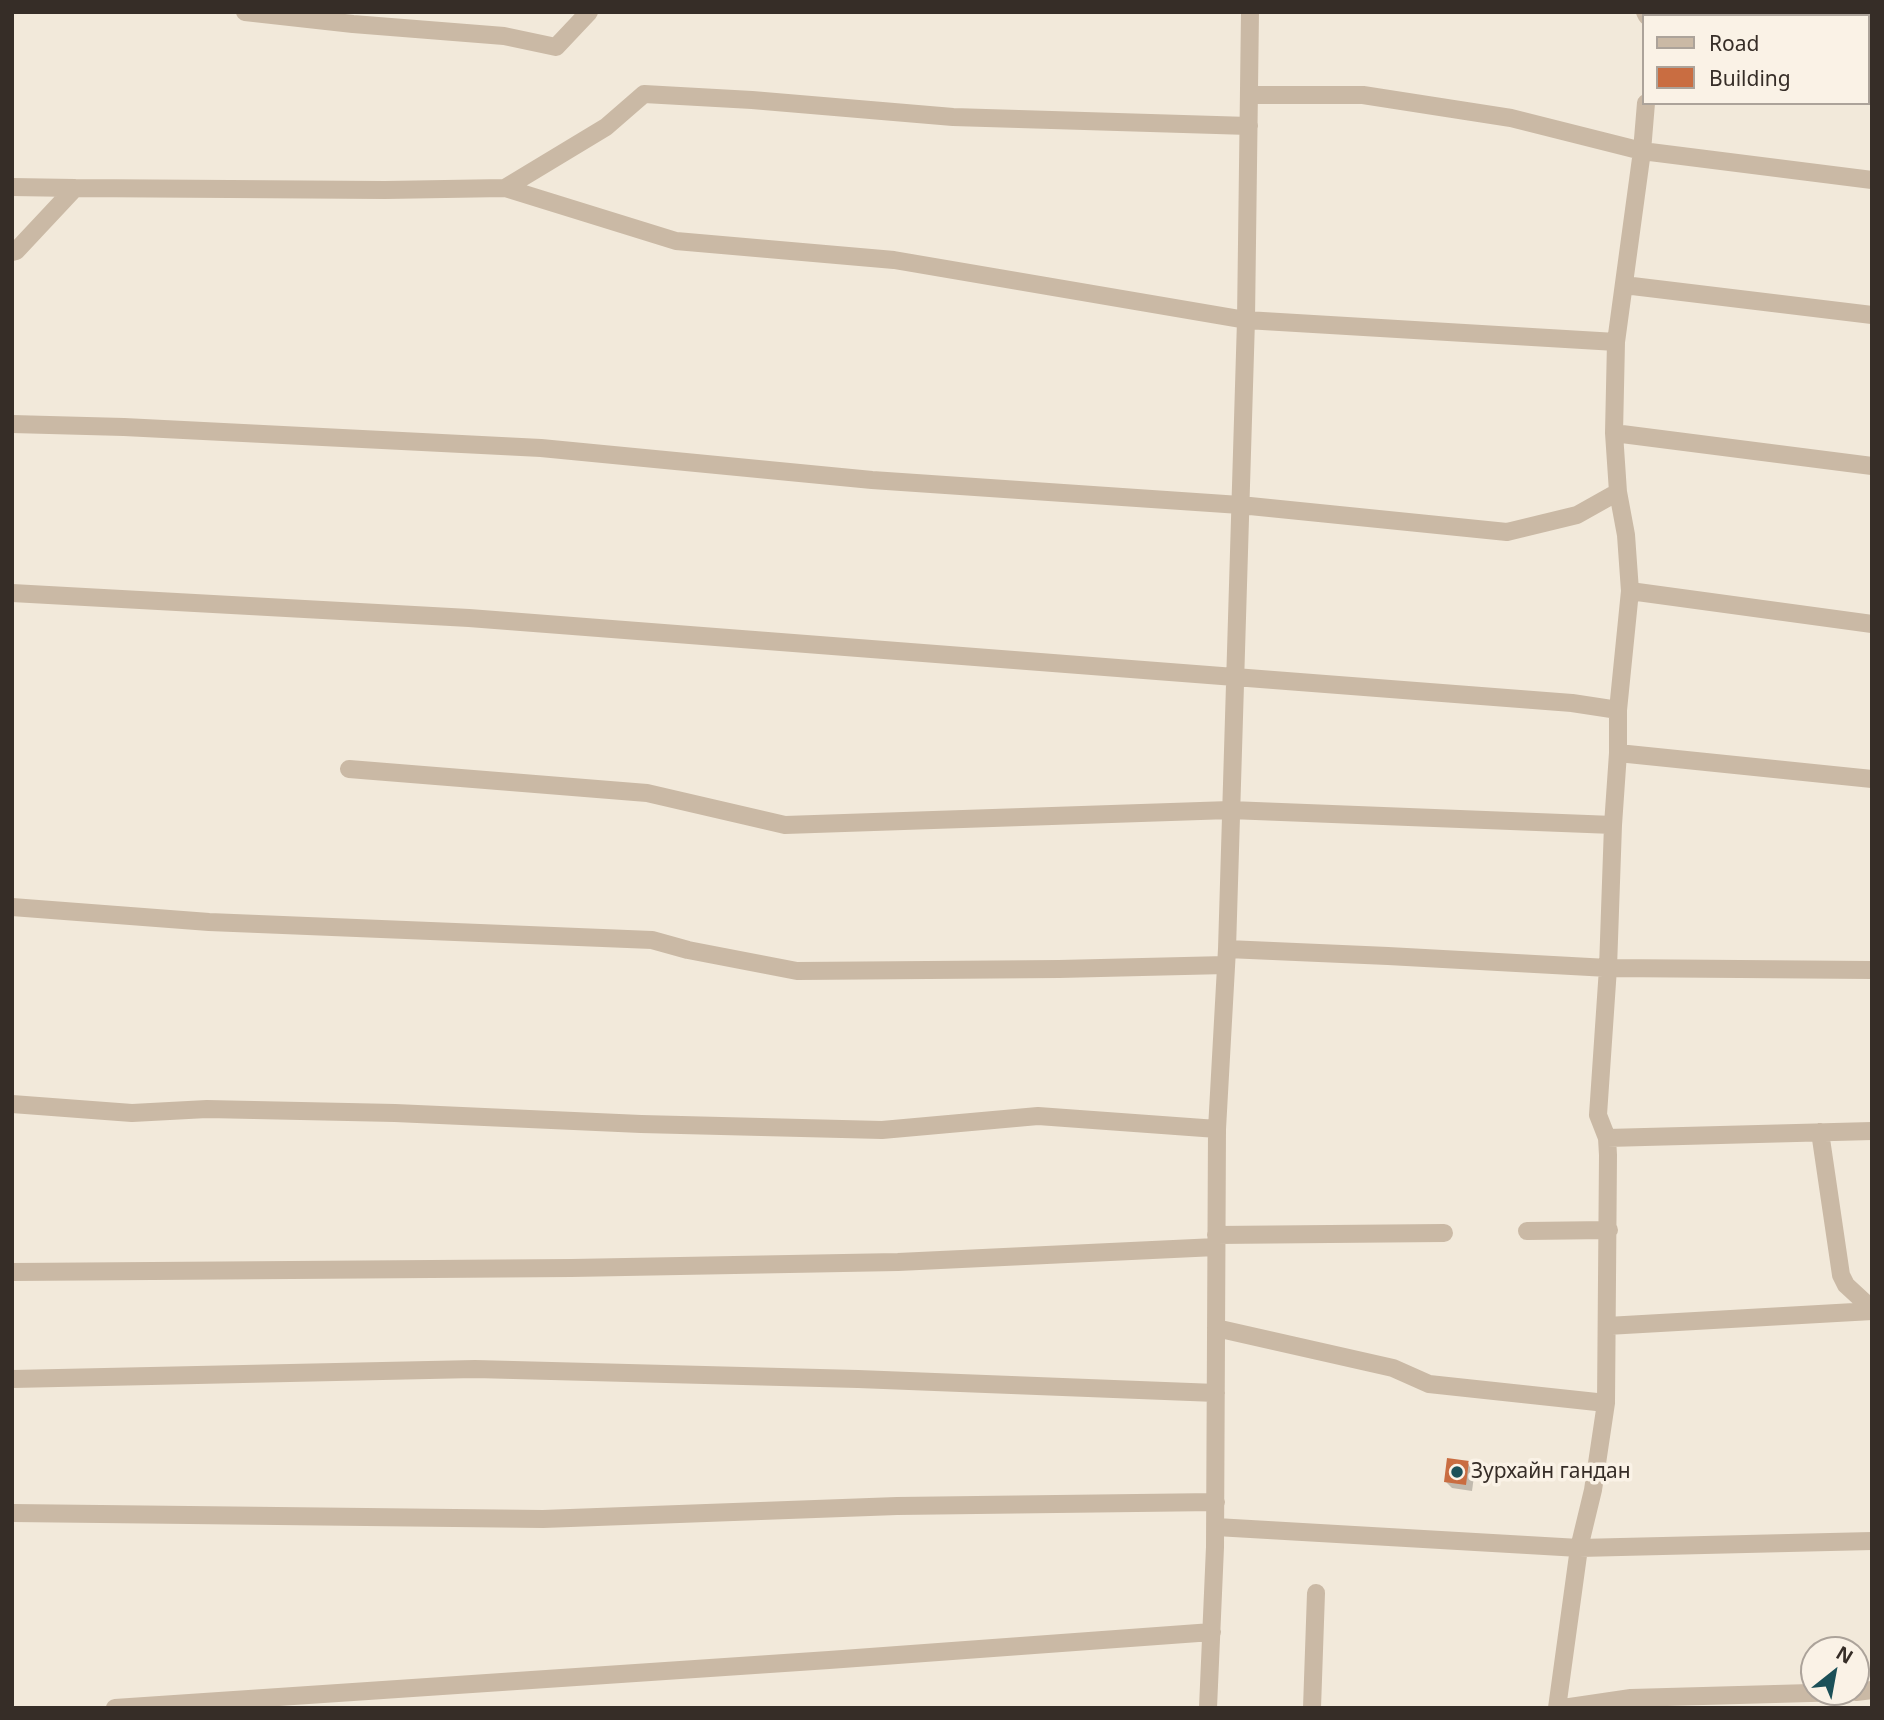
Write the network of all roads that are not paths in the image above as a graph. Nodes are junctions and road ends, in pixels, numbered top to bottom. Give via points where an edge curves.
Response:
1 (245, 12) edge
2 (589, 12) edge
3 (1250, 12) edge
4 (1249, 95) junction
5 (1646, 105) edge
6 (1248, 126) junction
7 (1642, 151) junction
8 (1872, 180) edge
9 (12, 187) edge
10 (75, 188) junction
11 (505, 188) junction
12 (12, 252) edge
13 (1624, 285) junction
14 (1872, 315) edge
15 (1246, 320) junction
16 (1616, 342) junction
17 (12, 424) edge
18 (1614, 433) junction
19 (1872, 466) edge
20 (1618, 492) junction
21 (1240, 505) junction
22 (1630, 591) junction
23 (12, 593) edge
24 (1872, 624) edge
25 (1235, 676) junction
26 (1618, 710) junction
27 (1618, 753) junction
28 (349, 769) dead end
29 (1872, 779) edge
30 (1230, 810) junction
31 (1613, 825) junction
32 (12, 907) edge
33 (1226, 957) junction
34 (1608, 968) junction
35 (1872, 970) edge
36 (12, 1104) edge
37 (1217, 1129) junction
38 (1872, 1131) edge
39 (1820, 1132) junction
40 (1607, 1138) junction
41 (1527, 1230) dead end
42 (1609, 1230) junction
43 (1444, 1233) dead end
44 (1216, 1241) junction
45 (12, 1272) edge
46 (1872, 1310) edge
47 (1607, 1325) junction
48 (1216, 1328) junction
49 (12, 1379) edge
50 (1216, 1393) junction
51 (1606, 1403) junction
52 (1216, 1502) junction
53 (12, 1513) edge
54 (1216, 1527) junction
55 (1872, 1541) edge
56 (1578, 1548) junction
57 (1316, 1593) dead end
58 (1212, 1632) junction
59 (1800, 1693) edge
60 (116, 1708) edge
61 (1208, 1708) edge
62 (1312, 1708) edge
63 (1557, 1708) edge
64 (1563, 1708) edge

1 - 2 street via 504,36 556,47
3 - 4 street
4 - 6 street
4 - 7 street via 1363,95 1511,118
5 - 7 street
6 - 11 street via 953,117 644,94 606,127
6 - 15 street
7 - 8 street
7 - 13 street
9 - 10 street
10 - 11 street
10 - 12 street
11 - 15 street via 676,241 894,260
13 - 14 street
13 - 16 street
15 - 16 street
15 - 21 street
16 - 18 street
17 - 21 street via 541,449 872,480
18 - 19 street
18 - 20 street
20 - 21 street via 1577,515 1507,532
20 - 22 street
21 - 25 street
22 - 24 street
22 - 26 street
23 - 25 street via 469,618
25 - 26 street
25 - 30 street
26 - 27 street
27 - 29 street
27 - 31 street
28 - 30 street via 647,793 785,825
30 - 31 street
30 - 33 street
31 - 34 street
32 - 33 street via 209,922 652,940 797,971 1059,969
33 - 34 street via 1388,956
33 - 37 street
34 - 35 street
34 - 40 street via 1598,1115
36 - 37 street via 132,1113 207,1109 395,1113 882,1130 1038,1116
37 - 44 street
38 - 39 street
39 - 40 street
39 - 46 street via 1841,1275
40 - 42 street
41 - 42 street
42 - 47 street
43 - 44 street
44 - 45 street via 898,1262
44 - 48 street
46 - 47 street
47 - 51 street
48 - 50 street
48 - 51 street via 1393,1368 1429,1384
49 - 50 street via 475,1369
50 - 52 street
51 - 56 street via 1593,1490
52 - 53 street via 897,1506 543,1519
52 - 54 street
54 - 56 street
54 - 58 street
55 - 56 street
56 - 63 street
57 - 62 street
58 - 60 street
58 - 61 street
59 - 64 street via 1630,1698

